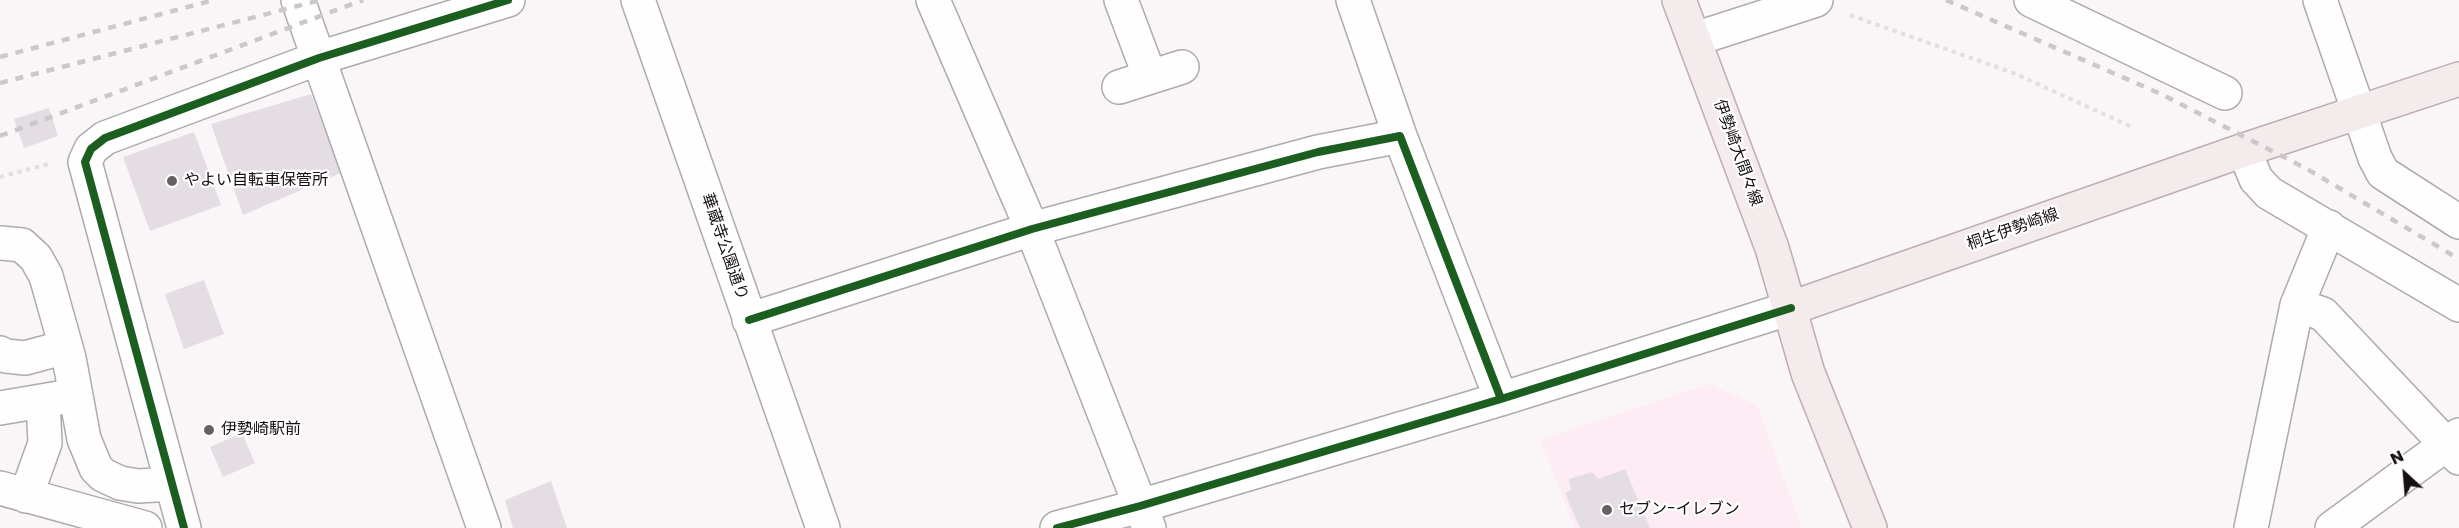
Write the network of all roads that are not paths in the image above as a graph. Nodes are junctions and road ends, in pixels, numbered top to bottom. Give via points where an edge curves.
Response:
1 (298, 0) edge
2 (508, 0) edge
3 (638, 0) edge
4 (933, 0) edge
5 (1120, 0) edge
6 (1353, 0) edge
7 (1679, 0) edge
8 (1816, 0) edge
9 (2031, 0) edge
10 (2320, 0) edge
11 (1695, 39) junction
12 (318, 58) junction
13 (1182, 67) dead end
14 (1150, 77) junction
15 (2459, 79) edge
16 (1119, 87) dead end
17 (2226, 93) dead end
18 (2359, 111) junction
19 (1400, 136) junction
20 (2244, 150) junction
21 (2459, 222) edge
22 (2329, 227) junction
23 (1032, 230) junction
24 (0, 243) edge
25 (2297, 305) junction
26 (2459, 305) edge
27 (1791, 308) junction
28 (749, 320) junction
29 (66, 347) junction
30 (0, 353) edge
31 (76, 395) junction
32 (1501, 399) junction
33 (43, 402) junction
34 (0, 408) edge
35 (2454, 446) edge
36 (172, 484) junction
37 (13, 492) edge
38 (1145, 517) edge
39 (145, 528) edge
40 (184, 528) edge
41 (484, 528) edge
42 (823, 528) edge
43 (1057, 528) edge
44 (1870, 528) edge
45 (2251, 528) edge
46 (2332, 528) edge

1 - 12 street
2 - 12 street
3 - 28 street, 華蔵寺公園通り
4 - 23 street
5 - 14 street
6 - 19 street
7 - 11 main road, 伊勢崎大間々線
8 - 11 street
9 - 17 street
10 - 18 street
11 - 27 main road, 伊勢崎大間々線
12 - 36 street via 105,138 85,162
12 - 41 street
13 - 14 street
14 - 16 street
15 - 18 main road, 桐生伊勢崎線
18 - 20 main road, 桐生伊勢崎線
18 - 21 street via 2383,173
19 - 23 street via 1318,152
19 - 32 street
20 - 22 street via 2256,179 2269,193
20 - 27 main road, 桐生伊勢崎線
22 - 25 street
22 - 26 street
23 - 28 street
23 - 38 street
24 - 29 street via 22,245 42,266
25 - 35 street via 2323,314
25 - 45 street
27 - 32 street
27 - 44 main road via 1808,373
28 - 42 street, 華蔵寺公園通り
29 - 30 street via 25,358
29 - 31 street
31 - 33 street
31 - 36 street via 87,448 103,475 130,485
32 - 38 street
33 - 34 street
33 - 37 street via 45,443
35 - 46 street
36 - 40 street
37 - 39 street
38 - 43 street

